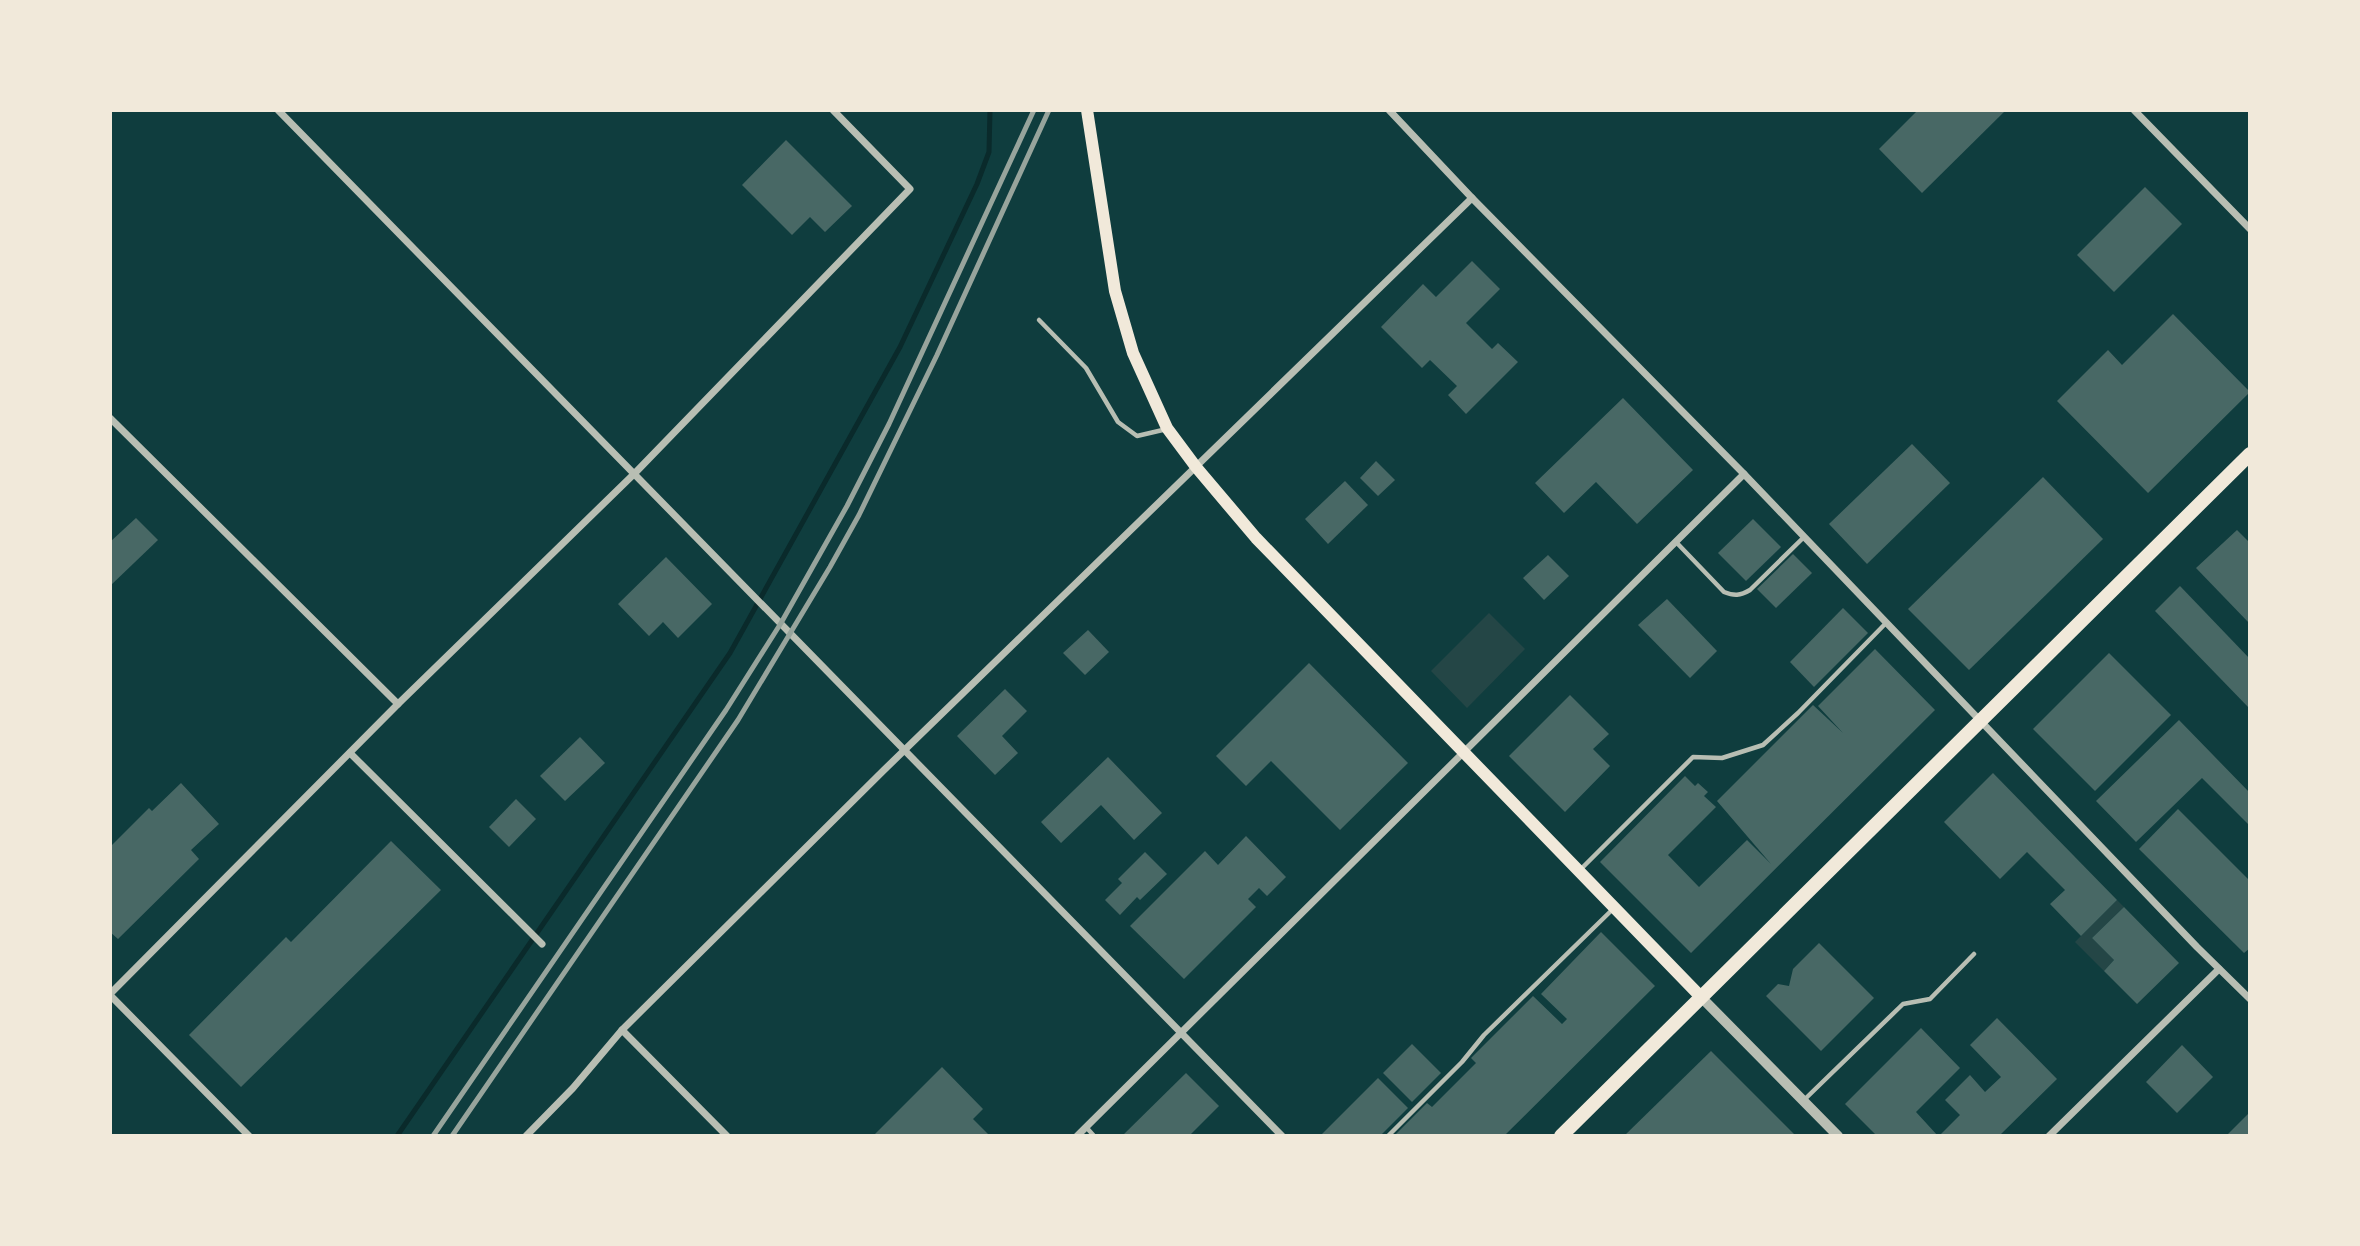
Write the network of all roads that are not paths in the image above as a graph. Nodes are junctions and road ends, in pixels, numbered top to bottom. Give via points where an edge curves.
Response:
1 (278, 110) edge
2 (833, 110) edge
3 (1390, 110) edge
4 (2134, 110) edge
5 (1087, 114) edge
6 (1472, 198) junction
7 (2250, 229) edge
8 (1039, 320) dead end
9 (110, 418) edge
10 (1167, 428) junction
11 (2250, 454) edge
12 (1196, 467) junction
13 (635, 473) junction
14 (1744, 474) junction
15 (1804, 537) junction
16 (1676, 541) junction
17 (1886, 623) junction
18 (398, 704) junction
19 (1981, 722) junction
20 (905, 749) junction
21 (1463, 752) junction
22 (350, 754) junction
23 (1578, 871) junction
24 (1614, 908) junction
25 (542, 944) dead end
26 (1974, 954) dead end
27 (2219, 969) junction
28 (110, 995) edge
29 (1701, 997) junction
30 (2250, 999) edge
31 (622, 1030) junction
32 (1180, 1033) junction
33 (1804, 1101) junction
34 (1086, 1127) junction
35 (249, 1136) edge
36 (526, 1136) edge
37 (727, 1136) edge
38 (1077, 1136) edge
39 (1094, 1136) edge
40 (1282, 1136) edge
41 (1388, 1136) edge
42 (1561, 1136) edge
43 (1838, 1136) edge
44 (2049, 1136) edge

1 - 13 street
2 - 13 street via 910,189
3 - 6 street
4 - 7 street
5 - 10 main road via 1115,291 1133,353
6 - 12 street
6 - 14 street
8 - 10 lane via 1086,368 1118,422 1137,436
9 - 18 street
10 - 12 main road
11 - 19 main road
12 - 20 street
12 - 21 main road via 1256,538
13 - 18 street
13 - 20 street
14 - 15 street
14 - 16 street
15 - 16 lane via 1741,595 1724,592
15 - 17 street
16 - 21 street
17 - 19 street
17 - 23 lane via 1763,745 1722,758 1693,757
18 - 22 street
19 - 27 street
19 - 29 main road
20 - 31 street
20 - 32 street
21 - 23 main road
21 - 32 street
22 - 25 street
22 - 28 street
23 - 24 main road
24 - 29 main road
24 - 41 lane via 1483,1035
26 - 33 lane via 1930,999 1903,1004
27 - 30 street
27 - 44 street
28 - 35 street
29 - 33 street
29 - 42 main road
31 - 36 street
31 - 37 street
32 - 34 street
32 - 40 street
33 - 43 street
34 - 38 street
34 - 39 lane

